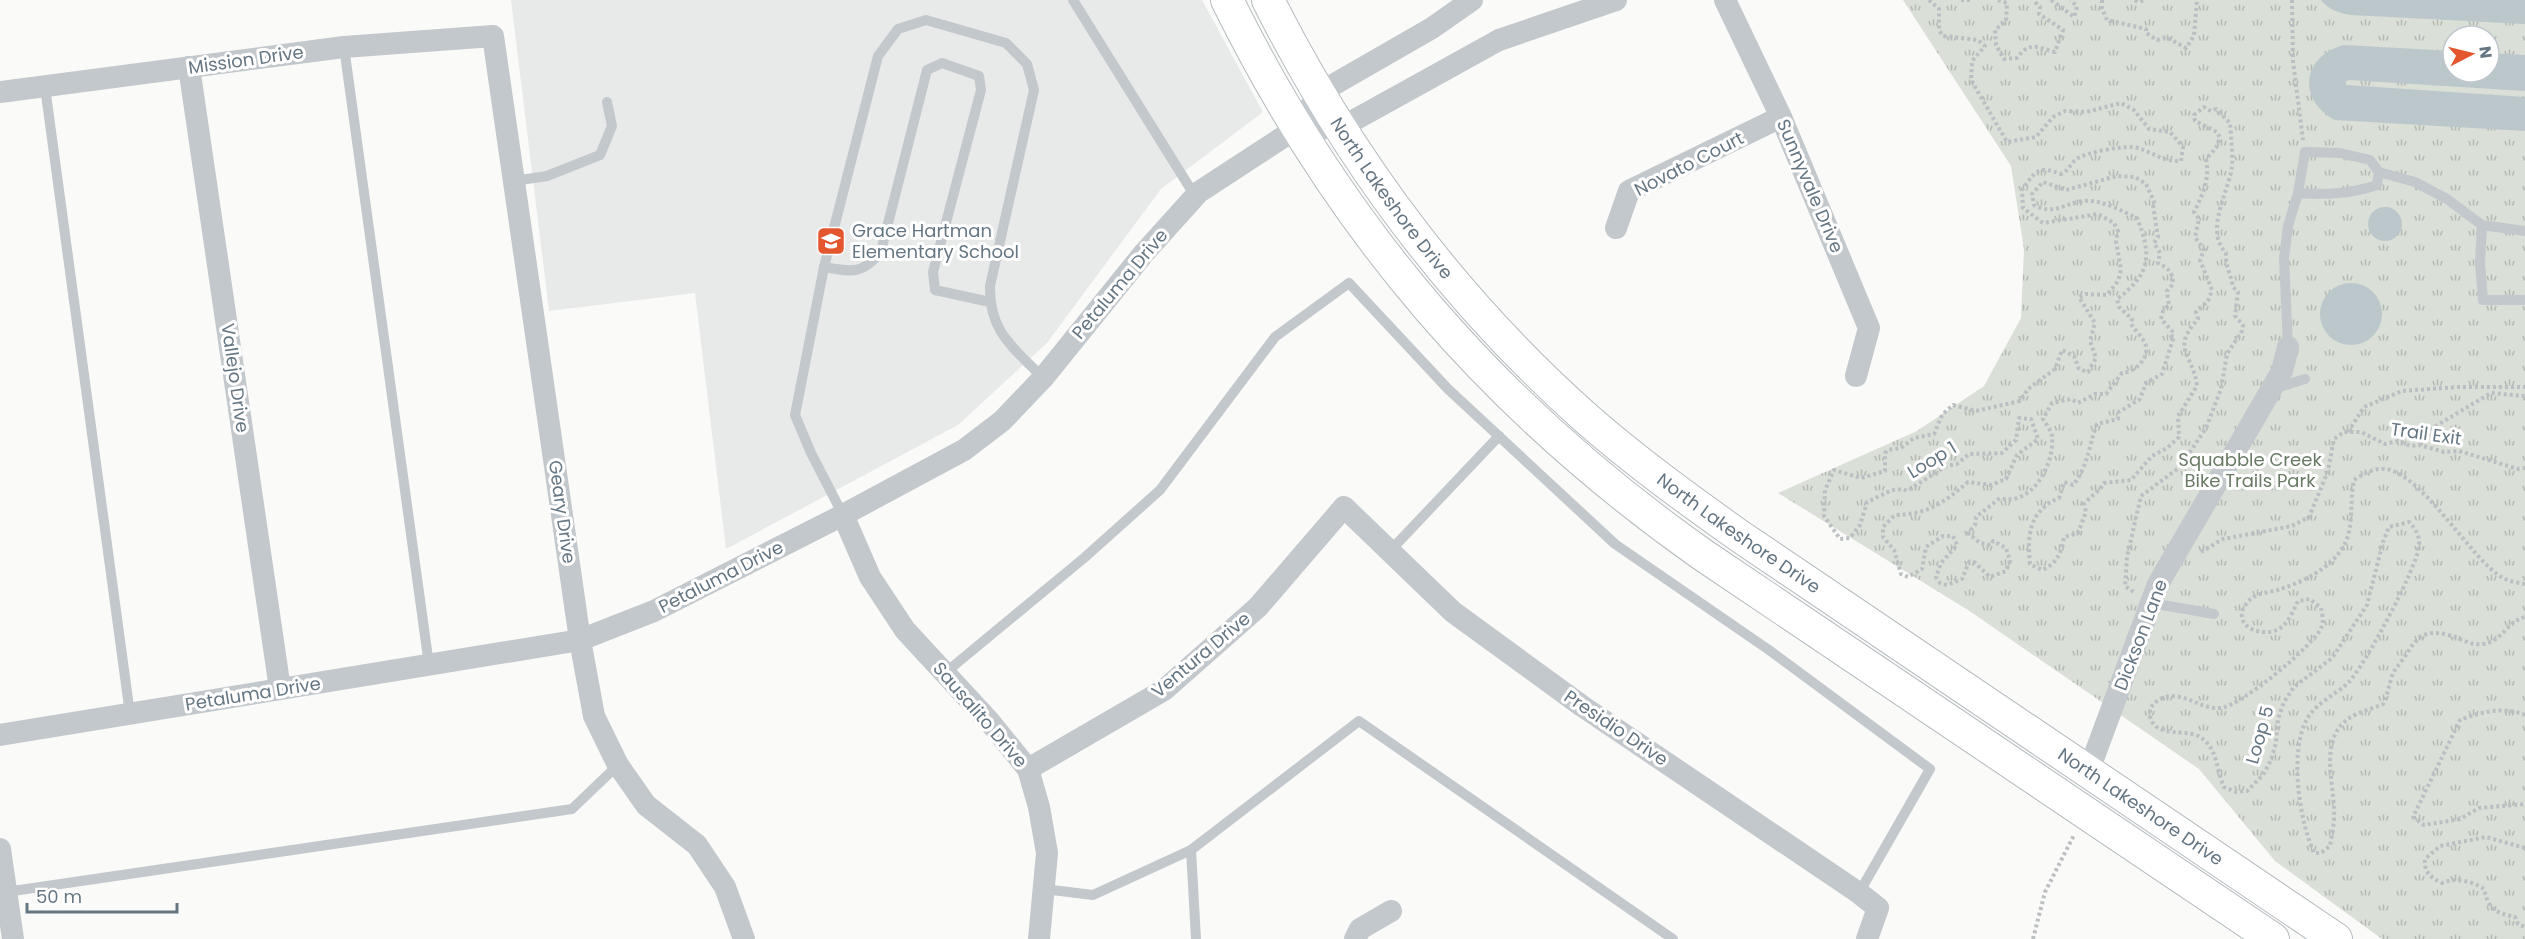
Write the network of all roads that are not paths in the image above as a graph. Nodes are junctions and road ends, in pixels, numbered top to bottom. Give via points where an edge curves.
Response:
1 (1073, 0) edge
2 (1227, 0) edge
3 (1268, 0) edge
4 (1472, 0) edge
5 (1616, 0) edge
6 (1725, 0) edge
7 (493, 36) joint
8 (344, 47) junction
9 (189, 67) junction
10 (45, 87) junction
11 (0, 92) edge
12 (1319, 93) junction
13 (607, 102) dead end
14 (1781, 117) junction
15 (1297, 128) junction
16 (1341, 128) junction
17 (2379, 172) junction
18 (514, 182) junction
19 (2298, 193) junction
20 (1195, 196) junction
21 (2482, 225) junction
22 (1616, 228) dead end
23 (2525, 231) edge
24 (824, 267) junction
25 (2525, 300) edge
26 (990, 302) junction
27 (2288, 347) joint
28 (1856, 376) dead end
29 (1043, 378) junction
30 (2305, 379) dead end
31 (2273, 388) junction
32 (1499, 436) junction
33 (1344, 507) joint
34 (843, 515) junction
35 (1390, 551) junction
36 (2151, 603) junction
37 (2214, 614) dead end
38 (580, 640) junction
39 (429, 665) junction
40 (945, 673) junction
41 (280, 689) junction
42 (130, 714) junction
43 (0, 735) edge
44 (618, 765) junction
45 (1028, 769) junction
46 (2089, 770) junction
47 (2077, 807) junction
48 (0, 849) edge
49 (1191, 850) junction
50 (1044, 889) junction
51 (6, 891) junction
52 (1859, 893) junction
53 (2272, 896) junction
54 (1391, 911) dead end
55 (8, 932) edge
56 (2255, 934) edge
57 (744, 939) edge
58 (1039, 939) edge
59 (1196, 939) edge
60 (1355, 939) edge
61 (1673, 939) edge
62 (1867, 939) edge
63 (2336, 939) edge

1 - 20 lane
2 - 15 main road, North Lakeshore Drive
3 - 12 main road, North Lakeshore Drive
4 - 12 street, Petaluma Drive via 1432,28
5 - 16 street via 1499,40
6 - 14 street, Sunnyvale Drive
7 - 8 street, Mission Drive
7 - 18 street, Geary Drive
8 - 9 street, Mission Drive
8 - 39 lane
9 - 10 street, Mission Drive
9 - 41 street, Vallejo Drive
10 - 11 street, Mission Drive
10 - 42 lane
12 - 15 street, Petaluma Drive
12 - 16 main road, North Lakeshore Drive
13 - 18 lane via 612,126 600,155 547,176
14 - 22 street, Novato Court via 1629,191
14 - 28 street, Sunnyvale Drive via 1869,328
15 - 16 street
15 - 20 street, Petaluma Drive
15 - 47 main road, North Lakeshore Drive via 1352,212 1428,311 1575,456 1646,515
16 - 46 main road, North Lakeshore Drive via 1383,193 1442,270 1533,368 1587,419 1738,535
17 - 19 lane via 2377,185 2357,191 2328,195
17 - 19 lane via 2370,160 2340,153 2305,152
17 - 21 lane via 2415,182
18 - 38 street, Geary Drive
19 - 27 lane via 2284,258
20 - 29 street, Petaluma Drive
21 - 23 lane
21 - 25 lane via 2483,300
24 - 26 lane via 853,272 871,265 881,250 927,70 942,63 979,76 981,90 933,272 935,290
24 - 26 lane via 878,56 898,29 926,20 1006,43 1027,64 1034,90 990,286
24 - 34 lane via 795,415
26 - 29 lane via 998,331
27 - 31 street, Dickson Lane
29 - 34 street, Petaluma Drive via 1002,421 964,450
30 - 31 lane
31 - 36 street, Dickson Lane via 2175,553
32 - 35 lane
32 - 40 lane via 1349,283 1275,337 1161,490
32 - 52 lane via 1615,544 1769,650 1930,769
33 - 35 street, Presidio Drive
33 - 45 street, Ventura Drive via 1258,607 1164,690
34 - 38 street, Petaluma Drive via 654,611
34 - 40 street, Sausalito Drive via 870,577 905,630
35 - 52 street, Presidio Drive via 1453,612 1582,706
36 - 37 lane
36 - 46 street, Dickson Lane
38 - 39 street, Petaluma Drive
38 - 44 street, Geary Drive via 594,716
39 - 41 street, Petaluma Drive
40 - 45 street, Sausalito Drive
41 - 42 street, Petaluma Drive
42 - 43 street, Petaluma Drive
44 - 51 lane via 572,809
44 - 57 street, Geary Drive via 646,805 697,845 725,887
45 - 50 street, Sausalito Drive via 1047,853
46 - 47 main road
46 - 53 main road, North Lakeshore Drive
47 - 56 main road, North Lakeshore Drive
48 - 51 street
49 - 50 lane via 1093,896
49 - 59 lane
49 - 61 lane via 1359,721
50 - 58 street, Sausalito Drive
51 - 55 street
52 - 62 street, Presidio Drive via 1878,908
53 - 56 street
53 - 63 main road, North Lakeshore Drive
54 - 60 street via 1360,929

